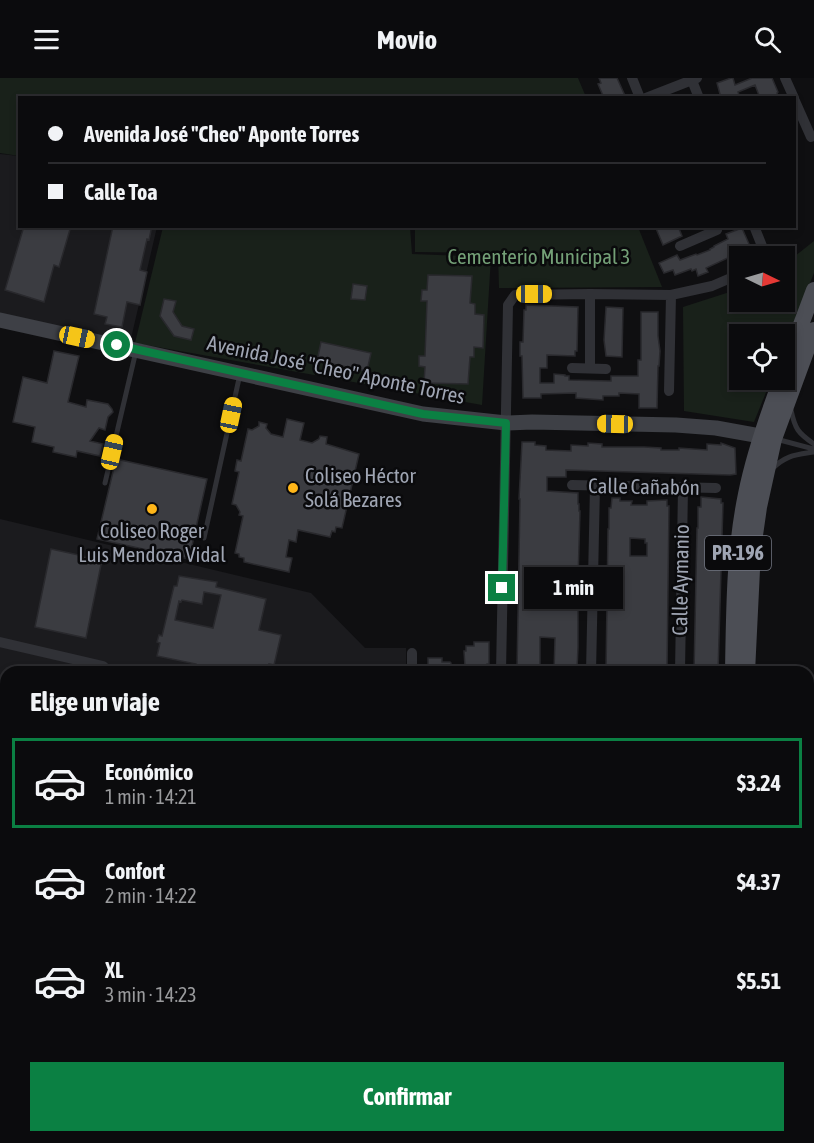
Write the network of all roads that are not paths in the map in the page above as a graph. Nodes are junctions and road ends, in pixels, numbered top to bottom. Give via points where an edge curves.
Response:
1 (632, 78) edge
2 (785, 78) edge
3 (693, 79) edge
4 (639, 96) edge
5 (651, 96) edge
6 (698, 96) edge
7 (793, 96) edge
8 (796, 103) edge
9 (811, 137) dead end
10 (755, 228) edge
11 (717, 230) dead end
12 (696, 232) edge
13 (680, 246) dead end
14 (762, 246) edge
15 (729, 279) edge
16 (814, 290) edge
17 (590, 294) junction
18 (671, 295) junction
19 (0, 320) edge
20 (814, 330) edge
21 (795, 341) edge
22 (136, 349) junction
23 (572, 368) dead end
24 (590, 368) junction
25 (606, 369) dead end
26 (240, 373) junction
27 (779, 390) edge
28 (669, 391) dead end
29 (789, 398) junction
30 (506, 423) junction
31 (767, 437) junction
32 (814, 444) edge
33 (814, 451) edge
34 (766, 475) junction
35 (105, 483) dead end
36 (572, 485) dead end
37 (595, 486) junction
38 (683, 487) junction
39 (716, 488) dead end
40 (204, 538) dead end
41 (0, 642) edge
42 (412, 654) dead end
43 (103, 666) edge
44 (412, 666) edge
45 (501, 666) edge
46 (591, 666) edge
47 (680, 666) edge
48 (733, 666) edge
49 (747, 666) edge

1 - 4 street
2 - 7 street
3 - 5 street
3 - 6 street
8 - 9 street
10 - 14 street
11 - 12 street
12 - 13 street
15 - 18 street
16 - 21 main road
17 - 18 street
17 - 24 street
17 - 30 street via 515,295 508,305
18 - 28 street
19 - 22 street, Avenida José "Cheo" Aponte Torres
20 - 29 main road, PR-196
22 - 26 street, Avenida José "Cheo" Aponte Torres
22 - 35 lane
23 - 24 street
24 - 25 street
26 - 30 street, Avenida José "Cheo" Aponte Torres via 423,414
26 - 40 lane
27 - 31 main road, PR-196
29 - 31 main road, PR-196
29 - 32 lane via 794,425
30 - 31 street, Avenida José "Cheo" Aponte Torres via 676,424
30 - 45 street
31 - 33 lane
31 - 34 main road, PR-196
31 - 48 main road, PR-196 via 746,495 739,536
33 - 34 lane via 788,457
34 - 49 main road, PR-196 via 753,549
36 - 37 street, Calle Cañabón
37 - 38 street, Calle Cañabón
37 - 46 street
38 - 39 street, Calle Cañabón
38 - 47 street, Calle Aymanio
41 - 43 street
42 - 44 street

